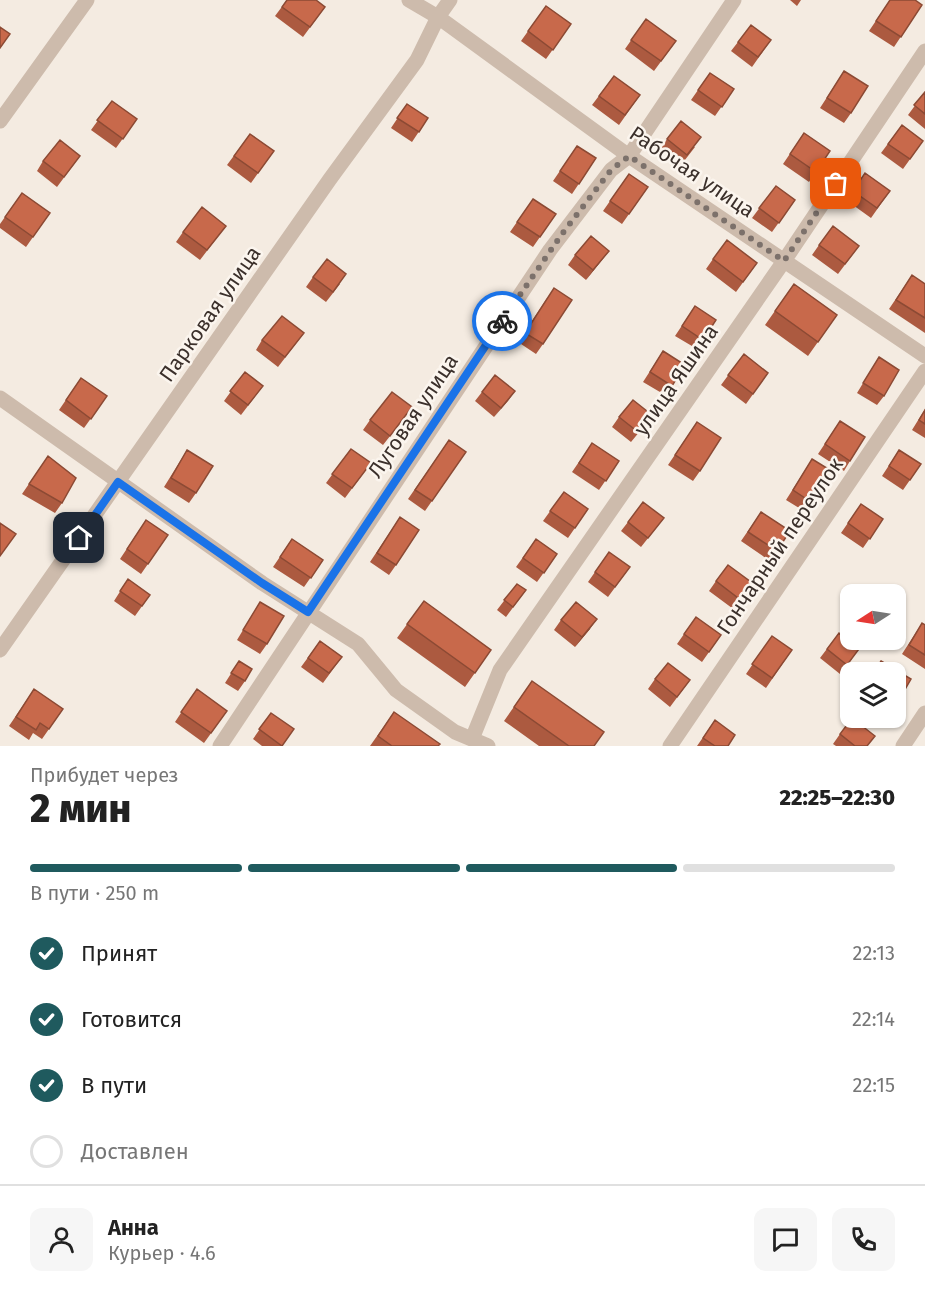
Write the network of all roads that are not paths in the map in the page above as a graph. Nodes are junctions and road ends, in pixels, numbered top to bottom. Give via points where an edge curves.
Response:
1 (87, 0) edge
2 (409, 0) edge
3 (450, 0) edge
4 (734, 0) edge
5 (438, 17) junction
6 (925, 51) edge
7 (0, 121) edge
8 (629, 156) junction
9 (784, 261) junction
10 (925, 356) edge
11 (925, 370) edge
12 (0, 398) edge
13 (118, 482) junction
14 (308, 612) junction
15 (0, 650) edge
16 (925, 713) edge
17 (472, 739) junction
18 (220, 746) edge
19 (488, 746) edge
20 (670, 746) edge
21 (903, 746) edge

1 - 7 street
2 - 5 street, Рабочая улица
3 - 5 street, Парковая улица
4 - 8 street, Луговая улица
5 - 8 street, Рабочая улица
5 - 13 street, Парковая улица via 417,60
6 - 9 street, улица Яшина
8 - 9 street, Рабочая улица
8 - 14 street, Луговая улица via 611,170 550,250
9 - 10 street, Рабочая улица
9 - 17 street, улица Яшина via 500,670
11 - 20 street, Гончарный переулок
12 - 13 street
13 - 14 street
13 - 15 street, Парковая улица
14 - 17 street via 358,644 396,690 455,732
14 - 18 street, Луговая улица
16 - 21 street
17 - 19 street

